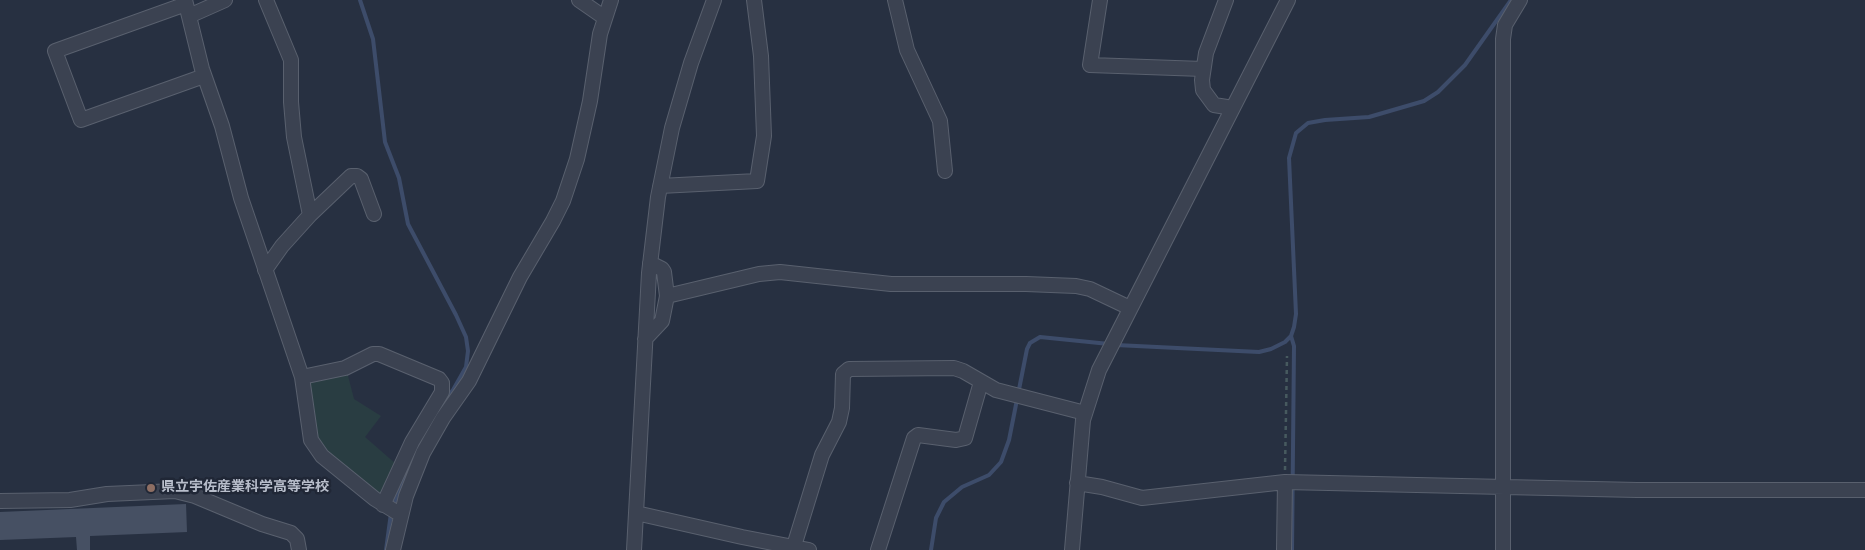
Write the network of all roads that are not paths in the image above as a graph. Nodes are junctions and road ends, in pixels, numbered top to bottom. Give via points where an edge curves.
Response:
1 (225, 0) edge
2 (266, 0) edge
3 (579, 0) edge
4 (611, 0) edge
5 (714, 0) edge
6 (754, 0) edge
7 (895, 0) edge
8 (1100, 0) edge
9 (1226, 0) edge
10 (1288, 0) edge
11 (1520, 0) edge
12 (187, 7) edge
13 (605, 18) junction
14 (1203, 68) junction
15 (204, 76) junction
16 (1234, 108) junction
17 (945, 171) dead end
18 (660, 186) junction
19 (374, 214) dead end
20 (310, 215) junction
21 (650, 263) junction
22 (265, 270) junction
23 (667, 296) junction
24 (1130, 308) junction
25 (645, 338) junction
26 (302, 378) junction
27 (981, 382) junction
28 (1085, 413) junction
29 (1285, 482) junction
30 (1077, 483) junction
31 (1503, 486) junction
32 (1865, 490) edge
33 (0, 501) edge
34 (383, 505) junction
35 (636, 514) junction
36 (401, 515) junction
37 (794, 546) junction
38 (299, 550) edge
39 (393, 550) edge
40 (634, 550) edge
41 (809, 550) edge
42 (878, 550) edge
43 (1072, 550) edge
44 (1284, 550) edge
45 (1503, 550) edge

1 - 12 street
2 - 20 street via 291,60 294,137
3 - 13 street
4 - 13 street
5 - 18 street via 672,128
6 - 18 street via 761,56 764,136 758,181
7 - 17 street via 907,50 940,121
8 - 14 street via 1090,64
9 - 14 street
10 - 16 street
11 - 31 street via 1505,25 1503,39
12 - 15 street
12 - 15 street via 55,51 81,120
13 - 36 street via 579,152 563,201 520,277 469,382 423,453
14 - 16 street via 1203,90 1207,98 1214,105
15 - 22 street
16 - 24 street
18 - 21 street
19 - 20 street via 361,179 352,176
20 - 22 street
21 - 23 street via 664,272
21 - 25 street
22 - 26 street
23 - 24 street via 780,272 891,284 1076,286 1090,289
23 - 25 street via 662,321
24 - 28 street via 1099,370
25 - 35 street
26 - 34 street via 311,440 316,449
26 - 34 street via 345,368 379,354 442,383 442,392 412,442
27 - 28 street via 996,390
27 - 37 street via 954,368 846,371 840,422 820,461
27 - 42 street via 965,438 956,440 918,435 914,438
28 - 30 street
29 - 30 street via 1151,498
29 - 31 street
29 - 44 street
30 - 43 street
31 - 32 street via 1637,490
31 - 45 street
33 - 38 street via 70,500 175,491 291,533
34 - 36 street
35 - 37 street
35 - 40 street
36 - 39 street
37 - 41 street

